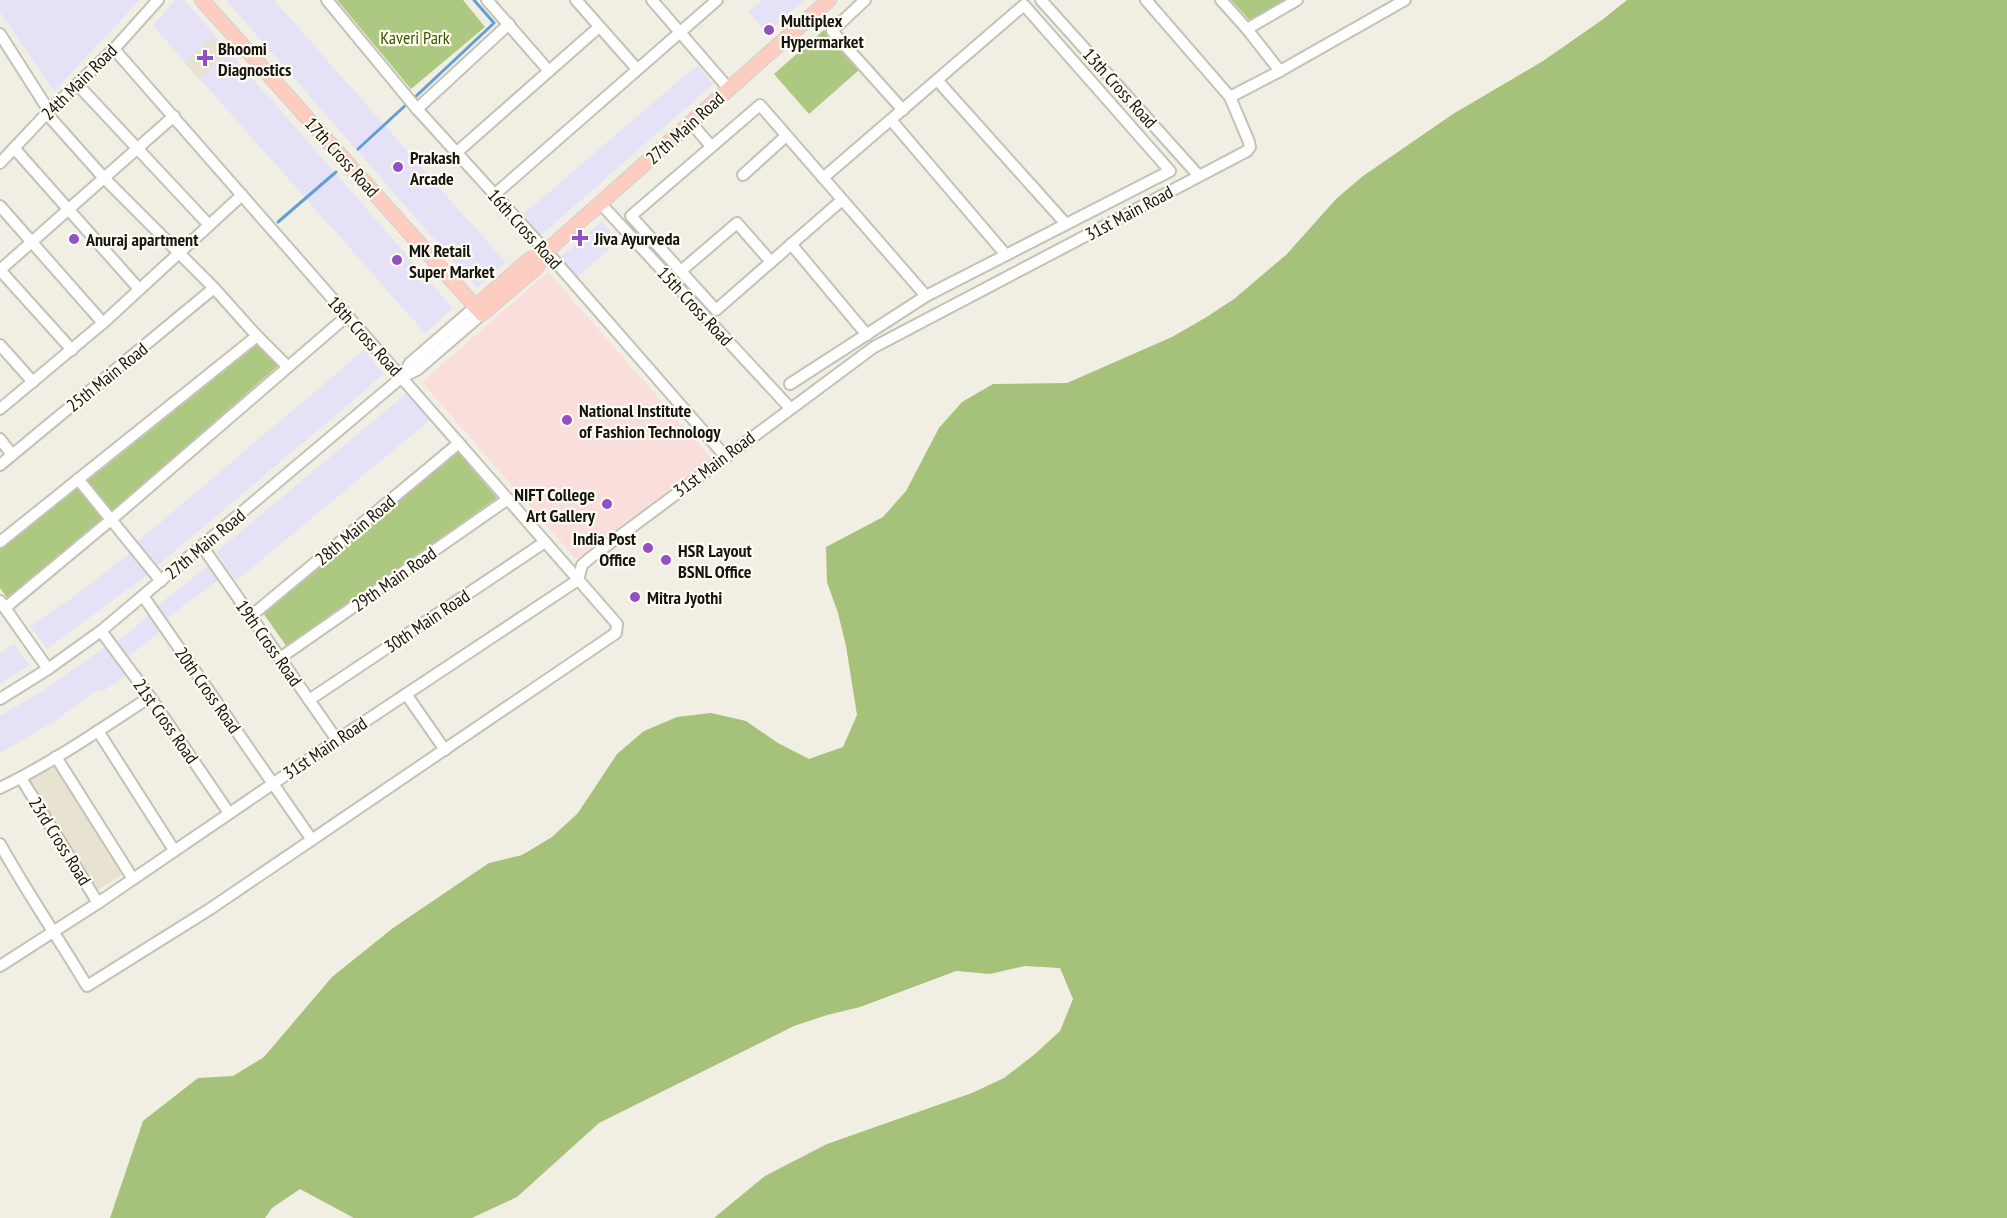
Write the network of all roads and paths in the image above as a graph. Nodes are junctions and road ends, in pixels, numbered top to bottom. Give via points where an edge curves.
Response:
1 (158, 0) edge
2 (202, 0) edge
3 (327, 0) edge
4 (487, 0) edge
5 (576, 0) edge
6 (652, 0) edge
7 (717, 0) edge
8 (829, 0) edge
9 (865, 0) edge
10 (1041, 0) edge
11 (1146, 0) edge
12 (1221, 0) edge
13 (1297, 0) edge
14 (1405, 0) edge
15 (1025, 2) edge
16 (508, 24) junction
17 (599, 27) junction
18 (1247, 29) junction
19 (679, 31) junction
20 (0, 34) edge
21 (114, 49) junction
22 (637, 69) junction
23 (549, 70) junction
24 (1280, 71) junction
25 (937, 80) junction
26 (77, 84) junction
27 (729, 89) junction
28 (1230, 97) junction
29 (413, 104) junction
30 (903, 110) junction
31 (48, 112) junction
32 (174, 116) junction
33 (891, 120) junction
34 (691, 123) junction
35 (786, 136) junction
36 (711, 146) junction
37 (14, 148) junction
38 (136, 148) junction
39 (456, 153) junction
40 (1, 160) edge
41 (743, 175) dead end
42 (1199, 176) junction
43 (104, 178) junction
44 (823, 178) junction
45 (242, 195) junction
46 (494, 195) junction
47 (842, 200) junction
48 (600, 203) junction
49 (0, 206) edge
50 (69, 210) junction
51 (1066, 224) junction
52 (209, 225) junction
53 (32, 242) junction
54 (791, 244) junction
55 (179, 252) junction
56 (544, 253) junction
57 (1006, 255) junction
58 (771, 262) junction
59 (0, 270) edge
60 (681, 271) junction
61 (214, 288) junction
62 (139, 289) junction
63 (926, 296) junction
64 (478, 311) junction
65 (347, 316) junction
66 (103, 323) junction
67 (867, 335) junction
68 (257, 336) junction
69 (0, 345) edge
70 (72, 350) junction
71 (288, 367) junction
72 (402, 377) junction
73 (33, 382) junction
74 (790, 384) dead end
75 (790, 408) junction
76 (0, 409) edge
77 (0, 439) edge
78 (459, 443) junction
79 (12, 455) junction
80 (725, 456) junction
81 (0, 465) edge
82 (78, 479) junction
83 (508, 499) junction
84 (112, 519) junction
85 (0, 542) edge
86 (546, 542) junction
87 (202, 546) junction
88 (578, 580) junction
89 (161, 581) junction
90 (143, 597) junction
91 (2, 605) edge
92 (251, 616) junction
93 (101, 631) junction
94 (280, 658) junction
95 (48, 669) junction
96 (406, 694) junction
97 (150, 697) junction
98 (0, 699) edge
99 (309, 700) junction
100 (98, 731) junction
101 (337, 740) junction
102 (445, 750) junction
103 (56, 757) junction
104 (21, 778) junction
105 (273, 783) junction
106 (0, 788) edge
107 (229, 813) junction
108 (312, 840) junction
109 (0, 844) edge
110 (174, 850) junction
111 (133, 879) junction
112 (98, 903) junction
113 (55, 932) junction
114 (0, 966) edge

1 - 21 street, 24th Main Road
2 - 64 main road, 17th Cross Road
3 - 29 street, 16th Cross Road
4 - 16 street
5 - 17 street
6 - 19 street
7 - 19 street
8 - 27 main road, 27th Main Road
9 - 30 street via 832,31
10 - 42 street, 13th Cross Road
11 - 28 street
12 - 18 street
13 - 18 street
14 - 24 street
15 - 25 street
15 - 51 street via 1170,171
16 - 23 street
16 - 29 street
17 - 22 street
17 - 23 street
18 - 24 street
19 - 22 street
19 - 27 street
20 - 31 street
21 - 26 street, 24th Main Road
21 - 32 street, 18th Cross Road
22 - 46 street
23 - 39 street
24 - 28 street
25 - 30 street
25 - 51 street
26 - 31 street, 24th Main Road
26 - 38 street
27 - 34 main road, 27th Main Road
28 - 42 street, 31st Main Road via 1250,147
29 - 39 street, 16th Cross Road
30 - 33 street
31 - 37 street, 24th Main Road
31 - 43 street
32 - 38 street
32 - 45 street, 18th Cross Road
33 - 44 street
33 - 57 street
34 - 36 street
34 - 48 main road, 27th Main Road
35 - 36 street via 760,105
35 - 41 street
35 - 44 street
36 - 60 street via 631,216
37 - 40 street, 24th Main Road
37 - 50 street
38 - 43 street
38 - 52 street
39 - 46 street, 16th Cross Road
42 - 75 street, 31st Main Road via 874,347
43 - 50 street
43 - 55 street
44 - 47 street
45 - 52 street
45 - 65 street, 18th Cross Road
46 - 56 street, 16th Cross Road
47 - 54 street
47 - 63 street
48 - 56 main road, 27th Main Road
48 - 75 street, 15th Cross Road
49 - 53 street
50 - 53 street
50 - 62 street
51 - 57 street
52 - 55 street
53 - 59 street
53 - 66 street
54 - 58 street
54 - 67 street
55 - 61 street
55 - 62 street
56 - 64 main road, 27th Main Road via 530,259
56 - 80 street, 16th Cross Road
57 - 63 street
58 - 60 street via 716,310
58 - 60 street via 737,223
59 - 70 street
61 - 68 street
61 - 79 street, 25th Main Road
62 - 66 street
63 - 67 street
64 - 72 street, 27th Main Road via 417,370
65 - 71 street
65 - 72 street, 18th Cross Road
66 - 70 street
67 - 74 street
68 - 71 street
68 - 82 street
69 - 73 street
70 - 73 street
71 - 84 street
72 - 78 street, 18th Cross Road
72 - 87 street, 27th Main Road
73 - 76 street
75 - 80 street, 31st Main Road
77 - 79 street
78 - 83 street, 18th Cross Road
78 - 92 street, 28th Main Road
79 - 81 street, 25th Main Road
80 - 88 street, 31st Main Road via 590,558 582,565
82 - 84 street
82 - 85 street
83 - 86 street, 18th Cross Road
83 - 94 street, 29th Main Road
84 - 89 street
84 - 91 street
86 - 88 street, 18th Cross Road
86 - 99 street, 30th Main Road
87 - 89 street, 27th Main Road
87 - 92 street, 19th Cross Road
88 - 96 street, 31st Main Road
88 - 102 street, 18th Cross Road via 616,624 616,633
89 - 90 street, 27th Main Road
90 - 93 street, 27th Main Road
90 - 105 street, 20th Cross Road
91 - 95 street
92 - 94 street, 19th Cross Road
93 - 95 street, 27th Main Road
93 - 97 street, 21st Cross Road
94 - 99 street, 19th Cross Road
95 - 98 street, 27th Main Road
96 - 101 street, 31st Main Road
96 - 102 street
97 - 100 street
97 - 107 street, 21st Cross Road
99 - 101 street, 19th Cross Road
100 - 103 street
100 - 110 street
101 - 105 street, 31st Main Road
102 - 108 street
103 - 104 street
103 - 111 street
104 - 106 street
104 - 112 street, 23rd Cross Road
105 - 107 street, 31st Main Road
105 - 108 street, 20th Cross Road
107 - 110 street, 31st Main Road
108 - 113 street via 87,986
109 - 113 street
110 - 111 street, 31st Main Road
111 - 112 street, 31st Main Road
112 - 113 street, 31st Main Road
113 - 114 street, 31st Main Road

